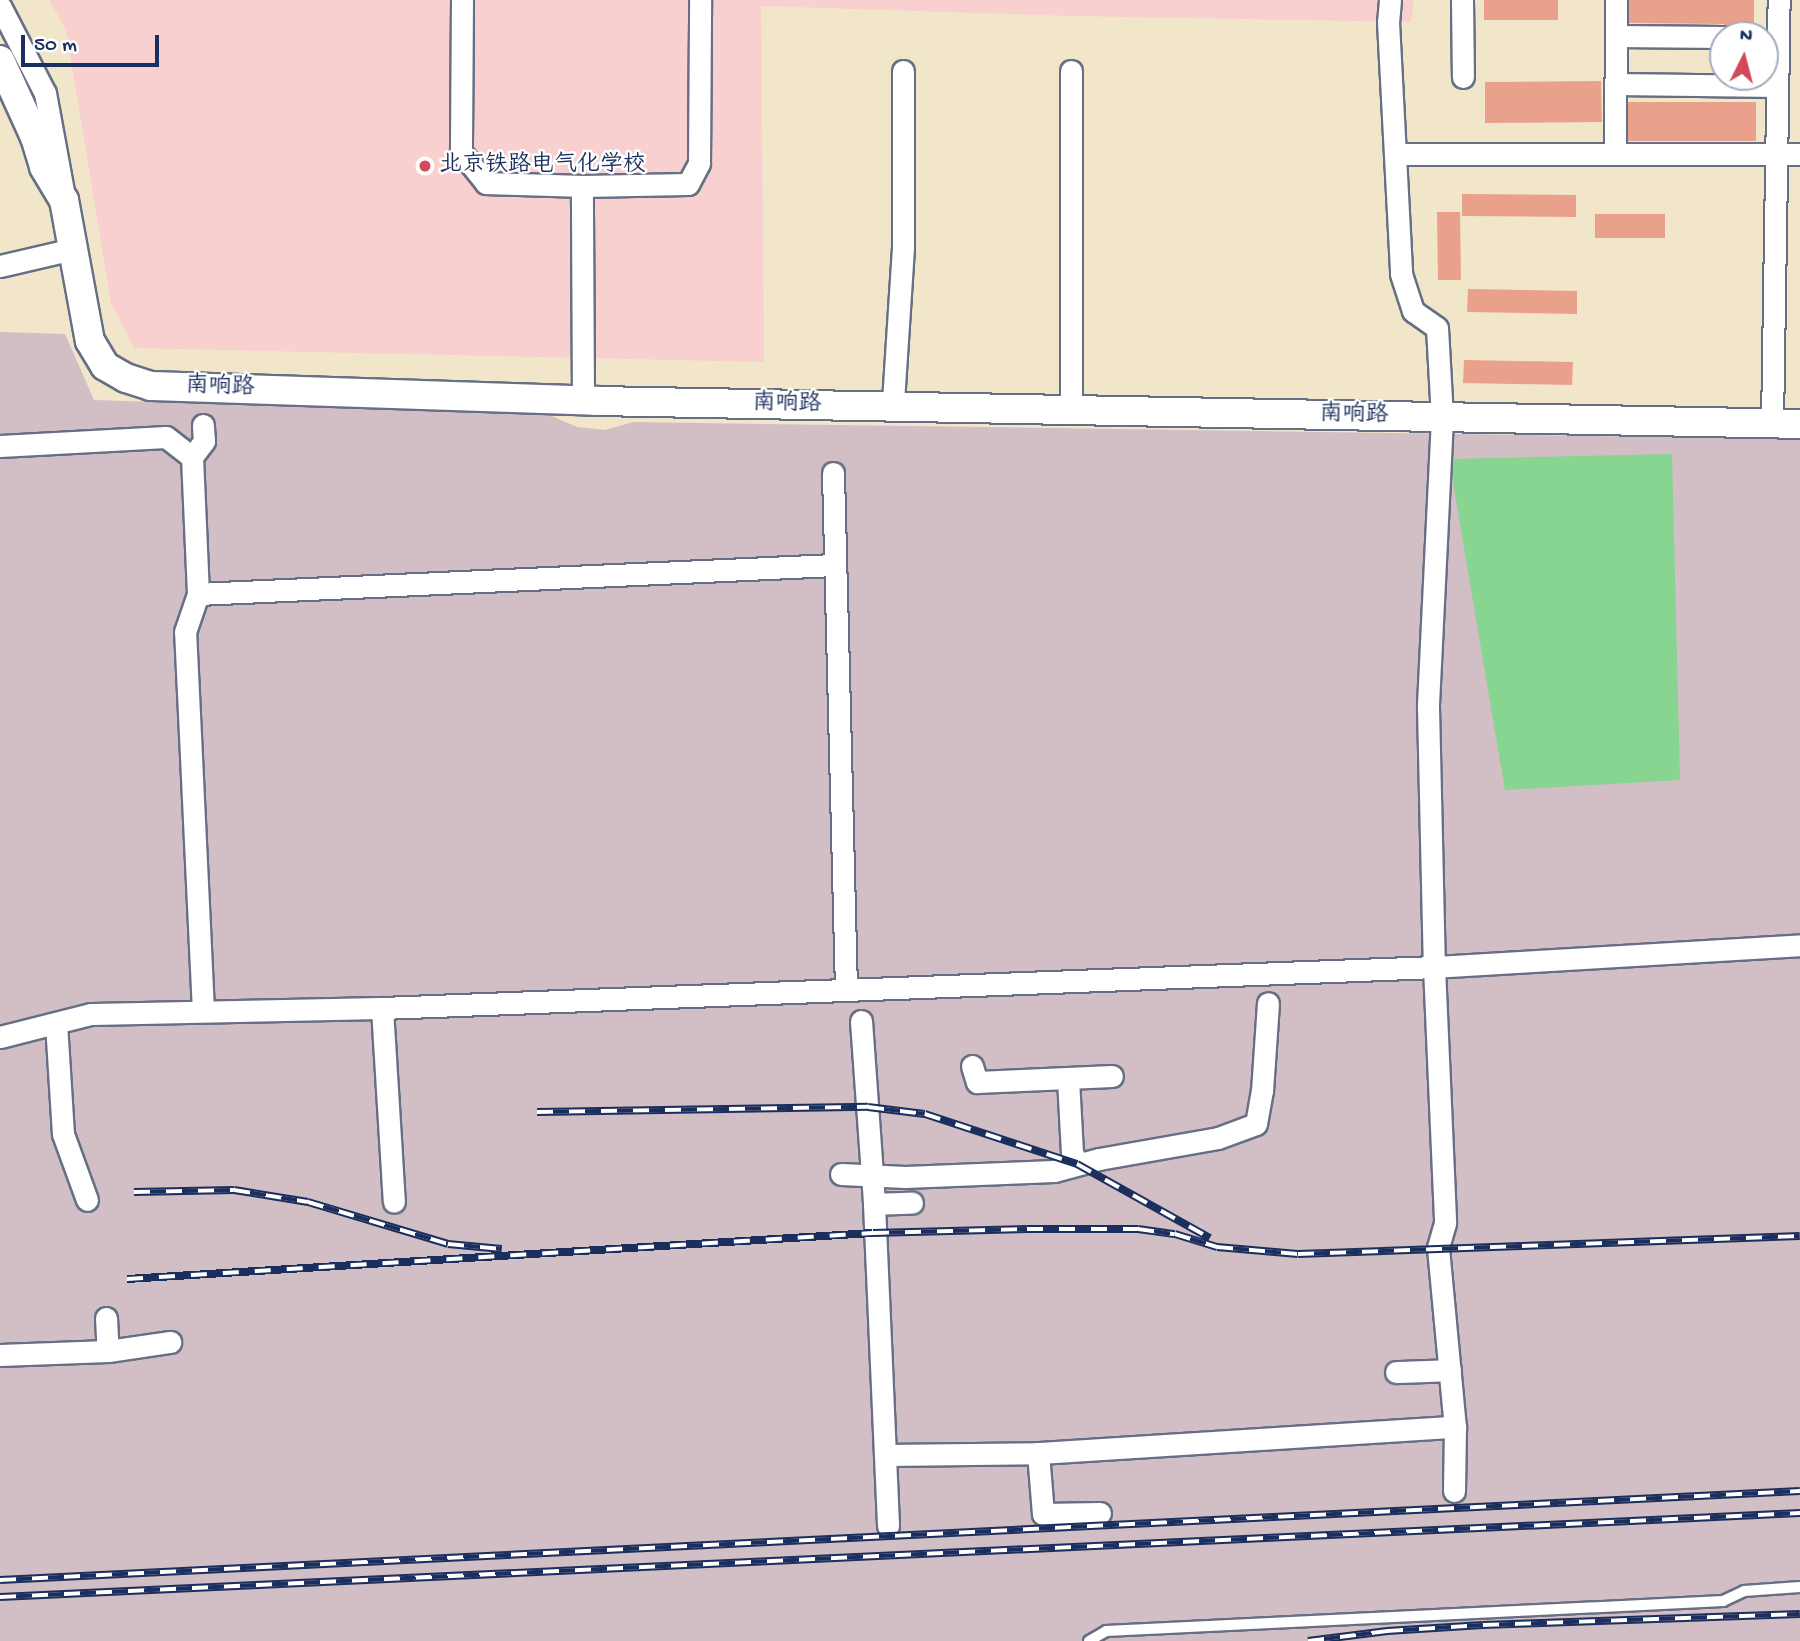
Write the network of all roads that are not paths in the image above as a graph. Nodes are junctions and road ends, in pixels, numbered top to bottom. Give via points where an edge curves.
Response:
1 (462, 0) edge
2 (700, 0) edge
3 (1390, 0) edge
4 (1462, 0) edge
5 (1616, 0) edge
6 (1779, 0) edge
7 (0, 6) edge
8 (1775, 21) edge
9 (1616, 36) junction
10 (1709, 37) edge
11 (0, 61) edge
12 (902, 71) dead end
13 (1071, 71) dead end
14 (1463, 78) dead end
15 (1615, 84) junction
16 (1709, 85) edge
17 (1777, 91) edge
18 (1615, 153) junction
19 (1778, 154) junction
20 (1800, 154) edge
21 (1395, 155) junction
22 (582, 186) junction
23 (64, 200) junction
24 (73, 249) junction
25 (0, 266) edge
26 (583, 401) junction
27 (893, 402) dead end
28 (1072, 412) junction
29 (1442, 418) junction
30 (1772, 424) junction
31 (1800, 424) edge
32 (203, 425) dead end
33 (0, 446) edge
34 (192, 457) junction
35 (833, 473) dead end
36 (835, 565) junction
37 (198, 594) junction
38 (1800, 945) edge
39 (1434, 967) junction
40 (846, 990) junction
41 (1268, 1003) dead end
42 (382, 1008) junction
43 (203, 1011) junction
44 (861, 1021) dead end
45 (56, 1023) junction
46 (0, 1037) edge
47 (972, 1066) dead end
48 (1112, 1076) dead end
49 (1068, 1079) junction
50 (1077, 1164) junction
51 (841, 1174) dead end
52 (870, 1178) junction
53 (87, 1200) dead end
54 (394, 1202) dead end
55 (912, 1203) dead end
56 (874, 1204) junction
57 (106, 1318) dead end
58 (170, 1342) dead end
59 (108, 1350) junction
60 (0, 1355) edge
61 (1450, 1370) junction
62 (1396, 1372) dead end
63 (1455, 1427) junction
64 (1038, 1452) junction
65 (885, 1455) junction
66 (1454, 1491) dead end
67 (1100, 1513) dead end
68 (888, 1526) dead end
69 (1800, 1587) edge
70 (1089, 1641) edge

1 - 22 street via 461,152 486,183
2 - 22 street via 699,163 688,184
3 - 21 street
4 - 14 street
5 - 9 street
6 - 8 street
7 - 23 street via 45,93
9 - 10 street
9 - 15 street
11 - 23 street, 南响路 via 44,167
12 - 27 street via 903,246
13 - 28 street
15 - 16 street
15 - 18 street
17 - 19 street
18 - 19 street
18 - 21 street
19 - 20 street
19 - 30 street
21 - 29 street via 1401,274 1413,311 1437,328
22 - 26 street
23 - 24 street, 南响路
24 - 25 street
24 - 26 street, 南响路 via 90,341 105,366 151,386
26 - 28 street, 南响路
28 - 29 street, 南响路
29 - 30 street, 南响路
29 - 39 street via 1428,707
30 - 31 street, 南响路
32 - 34 street via 204,441
33 - 34 street via 166,437
34 - 37 street
35 - 36 street
36 - 37 street
36 - 40 street
37 - 43 street via 185,632
38 - 39 street
39 - 40 street
39 - 61 street via 1444,1223 1438,1248
40 - 42 street
41 - 50 street via 1256,1124 1218,1138
42 - 43 street
42 - 54 street
43 - 45 street via 91,1014
44 - 52 street
45 - 46 street
45 - 53 street via 63,1134
47 - 49 street via 977,1082
48 - 49 street
49 - 50 street via 1072,1152
50 - 52 street via 1054,1171
51 - 52 street
52 - 56 street
55 - 56 street
56 - 65 street
57 - 59 street
58 - 59 street
59 - 60 street
61 - 62 street
61 - 63 street
63 - 64 street
63 - 66 street
64 - 65 street via 1014,1442
64 - 67 street via 1044,1514
65 - 68 street
69 - 70 lane via 1744,1591 1723,1601 1106,1631

